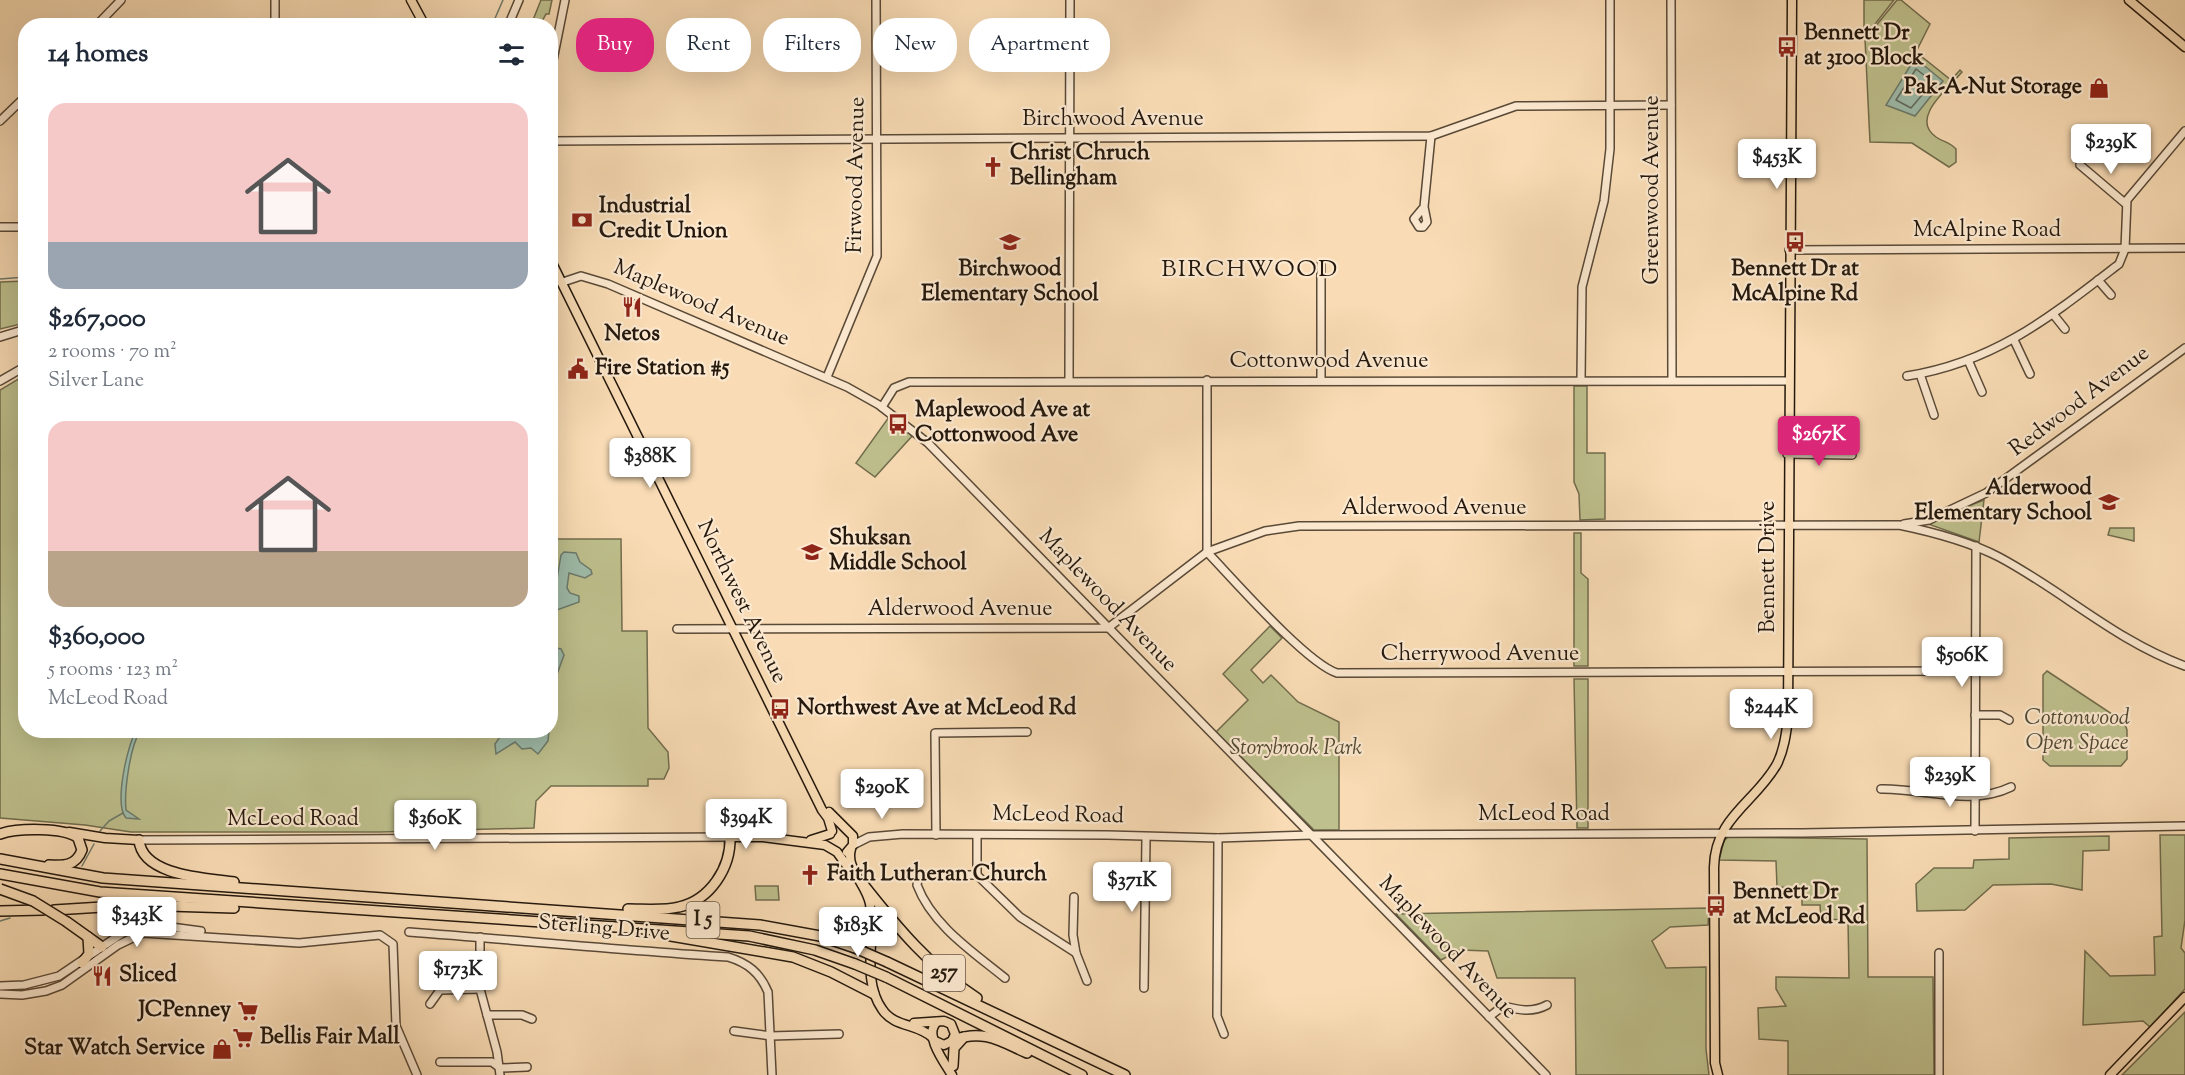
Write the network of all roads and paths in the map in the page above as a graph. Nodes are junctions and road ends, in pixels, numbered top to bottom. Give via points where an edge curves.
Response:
1 (121, 0) edge
2 (275, 0) edge
3 (411, 0) edge
4 (519, 0) edge
5 (565, 0) edge
6 (876, 0) edge
7 (1070, 0) edge
8 (1610, 0) edge
9 (1671, 0) edge
10 (1792, 0) edge
11 (2129, 0) edge
12 (104, 18) edge
13 (275, 18) edge
14 (421, 18) edge
15 (511, 18) edge
16 (558, 35) edge
17 (2185, 47) edge
18 (18, 104) edge
19 (1671, 105) junction
20 (1610, 106) junction
21 (0, 121) edge
22 (2185, 131) edge
23 (1431, 136) junction
24 (1070, 138) junction
25 (876, 139) junction
26 (558, 141) edge
27 (2080, 165) dead end
28 (2127, 204) junction
29 (1424, 207) dead end
30 (0, 227) edge
31 (18, 227) edge
32 (2185, 248) edge
33 (2125, 249) junction
34 (1789, 250) junction
35 (1321, 264) dead end
36 (558, 273) edge
37 (2098, 280) junction
38 (563, 282) junction
39 (2111, 295) dead end
40 (2053, 315) junction
41 (2065, 329) dead end
42 (18, 331) edge
43 (0, 337) edge
44 (2014, 340) junction
45 (2185, 348) edge
46 (1968, 360) junction
47 (18, 371) edge
48 (1920, 374) junction
49 (2030, 374) dead end
50 (1907, 376) dead end
51 (827, 377) junction
52 (1207, 380) junction
53 (1321, 380) junction
54 (1581, 380) junction
55 (1672, 380) junction
56 (0, 381) edge
57 (1069, 381) junction
58 (1788, 381) junction
59 (1982, 392) dead end
60 (882, 406) junction
61 (1934, 415) dead end
62 (1787, 454) junction
63 (1852, 455) dead end
64 (1899, 525) junction
65 (1787, 526) junction
66 (1976, 546) junction
67 (1207, 552) junction
68 (677, 628) dead end
69 (733, 628) junction
70 (1108, 628) junction
71 (2185, 666) edge
72 (1787, 671) junction
73 (1974, 671) junction
74 (1975, 715) junction
75 (2009, 720) dead end
76 (1027, 732) dead end
77 (2011, 787) dead end
78 (1881, 789) dead end
79 (1976, 796) junction
80 (818, 800) junction
81 (2185, 826) edge
82 (847, 830) junction
83 (1975, 831) junction
84 (0, 832) edge
85 (68, 832) junction
86 (1723, 832) junction
87 (831, 833) junction
88 (903, 834) junction
89 (936, 835) junction
90 (977, 835) junction
91 (1312, 835) junction
92 (730, 837) junction
93 (1146, 838) junction
94 (1218, 838) junction
95 (139, 840) junction
96 (804, 842) junction
97 (852, 847) junction
98 (833, 850) junction
99 (3, 859) edge
100 (3, 875) edge
101 (977, 875) junction
102 (862, 884) junction
103 (0, 889) edge
104 (317, 893) junction
105 (1074, 897) dead end
106 (548, 909) junction
107 (870, 909) junction
108 (43, 910) dead end
109 (54, 910) dead end
110 (349, 910) junction
111 (3, 912) edge
112 (603, 928) junction
113 (409, 932) dead end
114 (480, 937) junction
115 (88, 938) junction
116 (108, 948) junction
117 (1076, 953) junction
118 (1939, 953) dead end
119 (82, 963) junction
120 (871, 975) junction
121 (1005, 978) dead end
122 (1087, 981) dead end
123 (0, 986) edge
124 (1144, 988) dead end
125 (480, 989) junction
126 (0, 994) edge
127 (874, 994) junction
128 (2185, 997) edge
129 (430, 1004) dead end
130 (1547, 1005) dead end
131 (487, 1015) junction
132 (1489, 1017) junction
133 (532, 1019) dead end
134 (938, 1022) junction
135 (735, 1031) dead end
136 (838, 1034) dead end
137 (1224, 1034) dead end
138 (966, 1035) junction
139 (1043, 1035) junction
140 (771, 1036) junction
141 (934, 1040) junction
142 (952, 1041) junction
143 (440, 1062) dead end
144 (527, 1067) dead end
145 (500, 1071) edge
146 (954, 1072) edge
147 (417, 1075) edge
148 (772, 1075) edge
149 (1077, 1075) edge
150 (1082, 1075) edge
151 (1125, 1075) edge
152 (1546, 1075) edge
153 (1718, 1075) edge
154 (1939, 1075) edge
155 (2110, 1075) edge

1 - 12 street
2 - 13 street
3 - 14 main road
4 - 15 street
5 - 16 street
6 - 25 street, Firwood Avenue
7 - 24 street
8 - 20 street
9 - 19 street, Greenwood Avenue
10 - 34 main road, Bennett Drive
11 - 17 main road
18 - 21 street
19 - 20 street, Birchwood Avenue
19 - 55 street, Greenwood Avenue
20 - 23 street, Birchwood Avenue via 1516,106
20 - 54 street via 1607,183 1582,286
22 - 28 street
23 - 24 street, Birchwood Avenue
23 - 29 street
24 - 25 street, Birchwood Avenue
24 - 57 street
25 - 26 street, Birchwood Avenue
25 - 51 street, Firwood Avenue via 877,256
27 - 28 street
28 - 33 street
30 - 31 street
32 - 33 street, McAlpine Road
33 - 34 street, McAlpine Road
33 - 37 street via 2118,264
34 - 58 main road, Bennett Drive
35 - 53 street
36 - 38 main road, Northwest Avenue
37 - 39 street
37 - 40 street
38 - 51 street, Maplewood Avenue via 581,276 595,279
38 - 69 main road, Northwest Avenue
40 - 41 street
40 - 44 street
42 - 43 street
44 - 46 street
44 - 49 street
45 - 64 street, Redwood Avenue via 1986,493 1929,520
46 - 48 street
46 - 59 street
47 - 56 street
48 - 50 street
48 - 61 street
51 - 60 street, Maplewood Avenue
52 - 53 street, Cottonwood Avenue
52 - 57 street, Cottonwood Avenue
52 - 67 street
53 - 54 street, Cottonwood Avenue
54 - 55 street, Cottonwood Avenue
55 - 58 street, Cottonwood Avenue
57 - 60 street, Cottonwood Avenue via 909,382 894,388
58 - 62 main road, Bennett Drive
60 - 70 street, Maplewood Avenue via 928,443
62 - 63 street
62 - 65 main road, Bennett Drive
64 - 65 street, Alderwood Avenue
64 - 66 street, Alderwood Avenue
65 - 67 street, Alderwood Avenue via 1299,526 1265,531
65 - 72 main road, Bennett Drive
66 - 71 street, Alderwood Avenue via 2019,569 2131,642
66 - 73 street
67 - 70 street, Alderwood Avenue
67 - 72 street, Cherrywood Avenue via 1321,666 1337,673
68 - 69 street, Alderwood Avenue
69 - 70 street, Alderwood Avenue
69 - 80 main road, Northwest Avenue
70 - 91 street, Maplewood Avenue
72 - 73 street, Cherrywood Avenue
72 - 86 main road, Bennett Drive via 1788,719 1778,762
73 - 74 street
74 - 75 street via 2000,715
74 - 79 street
76 - 89 street via 934,733
77 - 79 street
78 - 79 street
79 - 83 street
80 - 82 main road, Northwest Avenue
80 - 87 main road, Northwest Avenue via 831,823
81 - 83 street, McLeod Road
82 - 87 main road, McLeod Road
82 - 88 street, McLeod Road via 860,835
82 - 97 main road
83 - 86 street, McLeod Road
84 - 85 highway, McLeod Road
85 - 95 main road, McLeod Road
85 - 99 highway via 82,846 73,863 59,866
86 - 91 street, McLeod Road
86 - 153 main road, Bennett Drive via 1714,863
87 - 96 main road, McLeod Road
87 - 98 main road
88 - 89 street, McLeod Road
88 - 97 street, McLeod Road via 869,837
89 - 90 street, McLeod Road
90 - 93 street, McLeod Road
90 - 101 street
91 - 94 street, McLeod Road
91 - 132 street, Maplewood Avenue
92 - 95 street, McLeod Road
92 - 96 main road, McLeod Road
92 - 106 highway via 721,874 706,893 688,905 661,909
93 - 94 street, McLeod Road
93 - 124 street
94 - 137 street via 1217,1016
95 - 104 highway via 145,857 168,870
96 - 98 main road, McLeod Road
97 - 98 main road via 844,853
97 - 102 main road via 849,859
98 - 107 main road via 853,876
99 - 104 highway, I 5 via 103,878
100 - 110 highway, I 5 via 100,892
101 - 117 street via 1020,917
101 - 121 street via 924,875 916,885 960,942
102 - 107 main road
102 - 139 highway, 257 via 938,969 992,1007
103 - 115 highway, bridge via 33,901
104 - 106 highway, I 5
105 - 117 street
106 - 139 highway, I 5, bridge via 760,925 820,936 887,962
107 - 120 main road
108 - 111 highway
109 - 110 highway via 151,905
110 - 112 highway, I 5
112 - 127 highway via 794,957
112 - 150 highway, I 5, bridge via 761,938 815,950 886,977
113 - 114 street, Sterling Drive
114 - 125 street
114 - 140 street, Sterling Drive via 739,960 763,980 768,992
115 - 116 highway
115 - 119 highway via 88,954
116 - 119 street
116 - 126 street via 78,975 54,988
116 - 147 street via 130,928 145,926 299,943 380,935 394,949 396,1026
117 - 122 street
118 - 154 street
119 - 123 street via 51,979
120 - 127 main road
120 - 134 main road via 881,1001 896,1017 918,1024
125 - 129 street via 440,990
125 - 131 street
127 - 141 main road via 890,1019 923,1030
128 - 155 main road
130 - 132 street via 1522,1011 1503,1006
131 - 133 street via 522,1015
131 - 145 street
132 - 152 street, Maplewood Avenue
134 - 141 main road via 931,1030
134 - 142 main road via 951,1024 955,1031
135 - 140 street
136 - 140 street
138 - 142 highway
138 - 146 highway via 954,1048
138 - 149 highway via 987,1036
139 - 151 highway, I 5
140 - 148 street, Sterling Drive
141 - 142 main road via 942,1045
141 - 146 main road
142 - 146 main road via 947,1056
143 - 145 street via 492,1062
144 - 145 street

